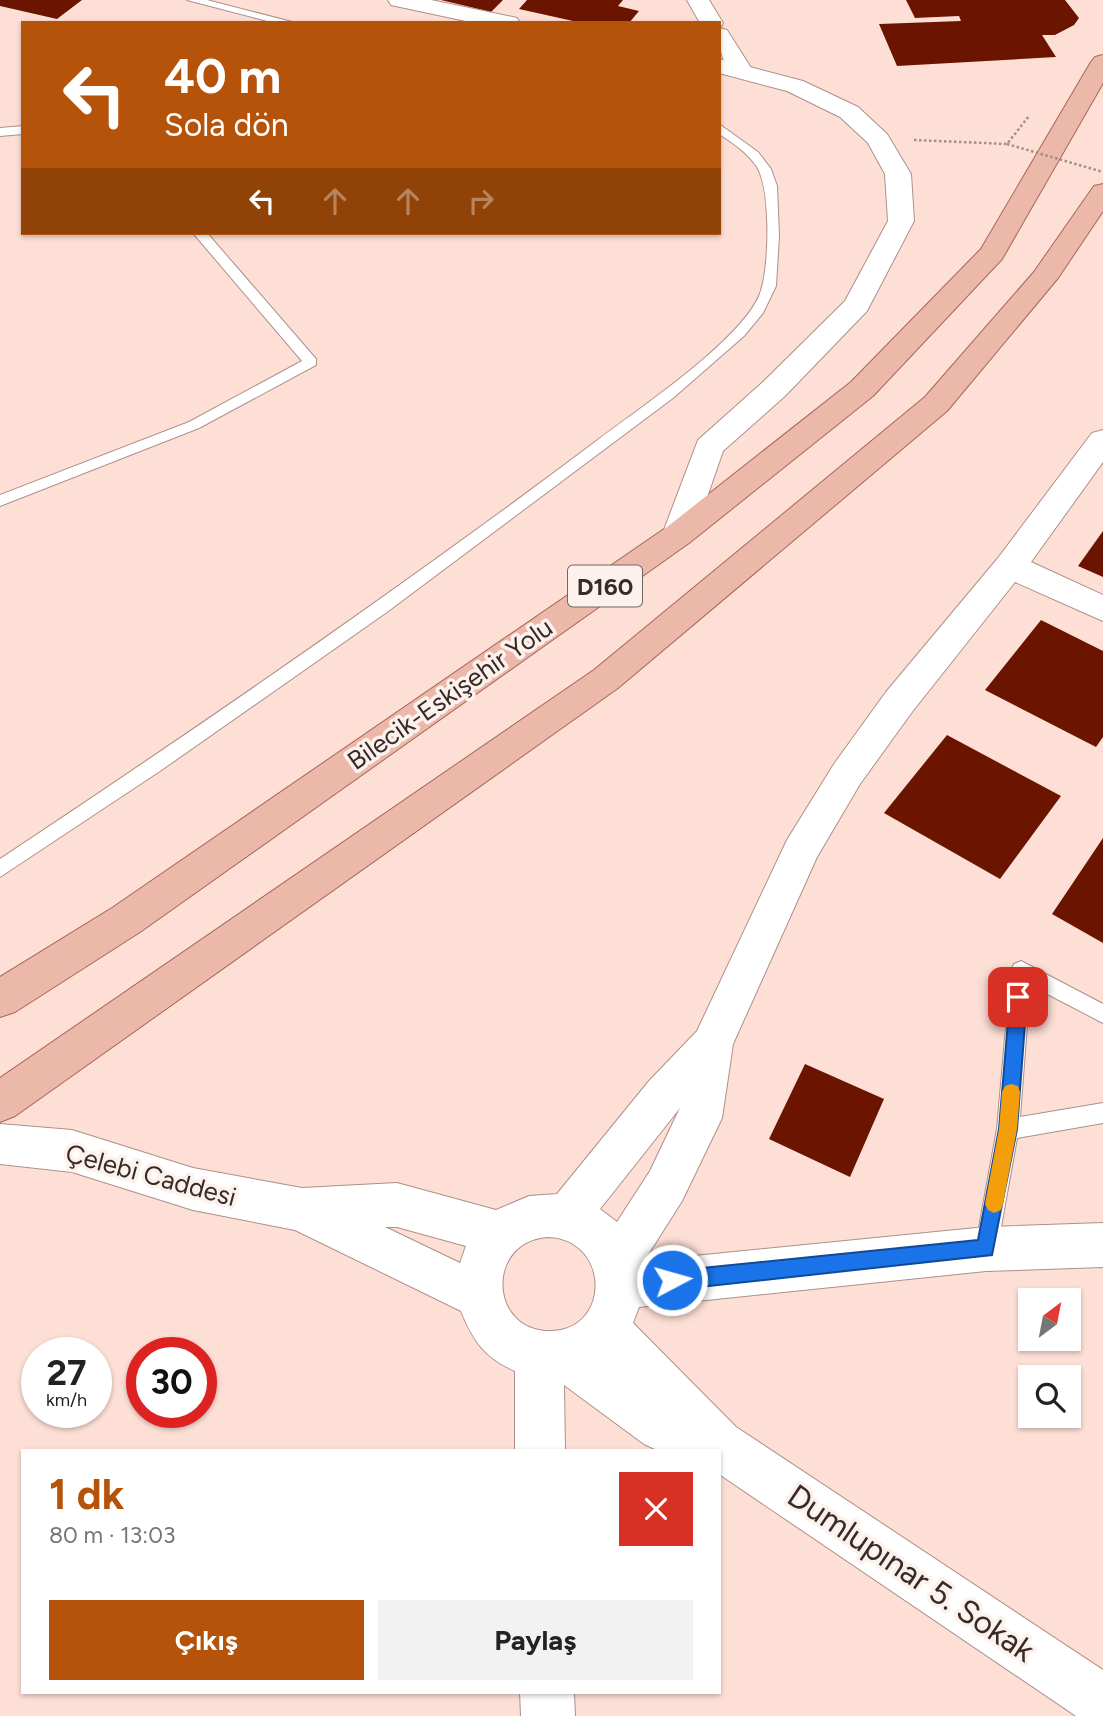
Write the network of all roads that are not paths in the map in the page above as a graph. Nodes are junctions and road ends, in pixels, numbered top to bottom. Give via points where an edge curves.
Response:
1 (193, 0) edge
2 (399, 0) edge
3 (698, 0) edge
4 (282, 21) edge
5 (499, 21) edge
6 (711, 21) edge
7 (721, 41) edge
8 (1103, 62) edge
9 (730, 69) edge
10 (721, 129) edge
11 (21, 130) edge
12 (0, 132) edge
13 (1103, 192) edge
14 (202, 235) edge
15 (1103, 440) edge
16 (0, 501) edge
17 (678, 535) junction
18 (1010, 566) junction
19 (1103, 609) edge
20 (0, 869) edge
21 (0, 999) edge
22 (1103, 1014) edge
23 (712, 1044) junction
24 (0, 1102) edge
25 (1103, 1113) edge
26 (1008, 1129) junction
27 (0, 1144) edge
28 (302, 1210) junction
29 (566, 1217) junction
30 (500, 1233) junction
31 (1103, 1245) edge
32 (986, 1249) junction
33 (614, 1292) junction
34 (479, 1296) junction
35 (550, 1354) junction
36 (719, 1444) junction
37 (540, 1449) edge
38 (547, 1694) edge
39 (1103, 1702) edge
40 (548, 1716) edge

1 - 4 lane
2 - 5 street
3 - 6 street
7 - 9 street
8 - 17 main road, Bilecik-Eskişehir Yolu / D160 via 992,253 862,389
9 - 17 street via 795,86 849,112 882,146 898,174 901,220 856,305 709,447
10 - 20 lane via 745,146 768,175 773,247 766,296 742,329 671,392 469,547
11 - 12 lane
13 - 24 main road, D160 via 1044,278 936,404 617,670
14 - 16 lane via 311,362 194,425
15 - 18 street
17 - 21 main road, Bilecik-Eskişehir Yolu / D160 via 126,920
18 - 19 street
18 - 23 street via 847,774 801,851
22 - 26 lane via 1021,970
23 - 29 street via 664,1095
23 - 33 street via 699,1118
25 - 26 lane
26 - 32 lane
27 - 28 street, Çelebi Caddesi via 72,1151 193,1189
28 - 30 street, Çelebi Caddesi via 397,1205
28 - 34 street, Çelebi Caddesi
29 - 30 street via 542,1215
29 - 33 street via 587,1226 604,1242
30 - 34 street via 486,1251 479,1273
31 - 32 street
32 - 33 street
33 - 35 street via 585,1345
33 - 36 street, Dumlupınar 5. Sokak
34 - 35 street via 485,1317 498,1335 517,1348
35 - 36 street, Dumlupınar 5. Sokak via 661,1426
35 - 37 street
36 - 39 street, Dumlupınar 5. Sokak
38 - 40 street

